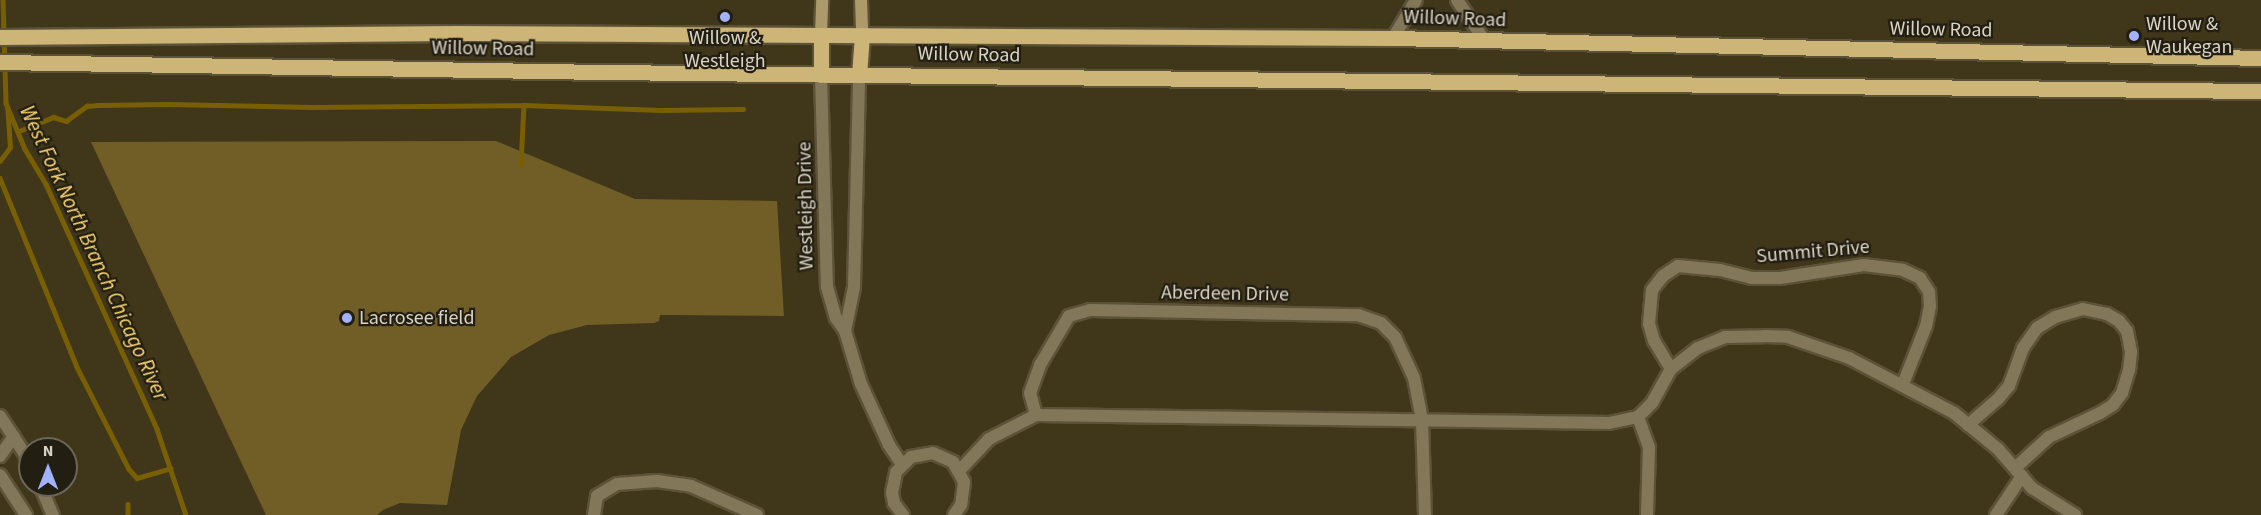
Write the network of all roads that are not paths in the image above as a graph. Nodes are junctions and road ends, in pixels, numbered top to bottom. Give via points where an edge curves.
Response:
1 (822, 0) edge
2 (861, 0) edge
3 (1416, 0) edge
4 (1457, 0) edge
5 (820, 35) junction
6 (862, 35) junction
7 (0, 37) edge
8 (1393, 38) junction
9 (1485, 41) junction
10 (2261, 58) edge
11 (0, 62) edge
12 (820, 75) junction
13 (859, 75) junction
14 (2261, 91) edge
15 (845, 331) junction
16 (1671, 369) junction
17 (1903, 384) junction
18 (1036, 415) junction
19 (0, 416) edge
20 (1638, 417) junction
21 (1422, 420) junction
22 (1968, 424) junction
23 (14, 436) junction
24 (0, 438) edge
25 (18, 442) edge
26 (0, 456) edge
27 (902, 464) junction
28 (960, 470) junction
29 (2019, 472) junction
30 (0, 475) edge
31 (45, 497) edge
32 (900, 514) edge
33 (26, 515) edge
34 (53, 515) edge
35 (594, 515) edge
36 (757, 515) edge
37 (954, 515) edge
38 (1425, 515) edge
39 (1647, 515) edge
40 (1996, 515) edge
41 (2075, 515) edge

1 - 5 main road
2 - 6 main road
3 - 8 street
4 - 9 street
5 - 6 main road, Willow Road
5 - 7 main road, Willow Road
5 - 12 main road
6 - 8 main road, Willow Road
6 - 13 main road
8 - 9 main road, Willow Road
9 - 10 main road, Willow Road
11 - 12 main road, Willow Road
12 - 13 main road, Willow Road
12 - 15 street, Westleigh Drive via 827,286 836,318
13 - 14 main road, Willow Road
13 - 15 street, Westleigh Drive via 854,286
15 - 27 street, Westleigh Drive via 861,384
16 - 17 street via 1698,348 1725,337 1788,337 1849,358
16 - 17 street, Summit Drive via 1649,324 1652,290 1678,266 1751,278 1780,278 1864,265 1903,270 1920,278 1929,292 1926,326
16 - 20 street via 1652,403
17 - 22 street
18 - 21 street
18 - 21 street, Aberdeen Drive via 1030,393 1040,365 1069,316 1090,310 1358,315 1381,323 1395,337 1414,378
18 - 28 street via 989,439
19 - 23 street
20 - 21 street via 1609,423
20 - 39 street via 1649,447
21 - 38 street, Aberdeen Drive
22 - 29 street
22 - 29 street via 2009,386 2023,348 2037,328 2055,317 2083,309 2119,321 2127,331 2131,352 2122,393 2100,413 2049,437
23 - 24 street
23 - 25 street
23 - 26 street
27 - 28 street via 911,457 933,453 944,456
27 - 32 street via 892,482
28 - 37 street via 965,494
29 - 40 street
29 - 41 street via 2032,488
30 - 33 street
31 - 34 street
35 - 36 street via 597,496 617,484 657,481 691,486

